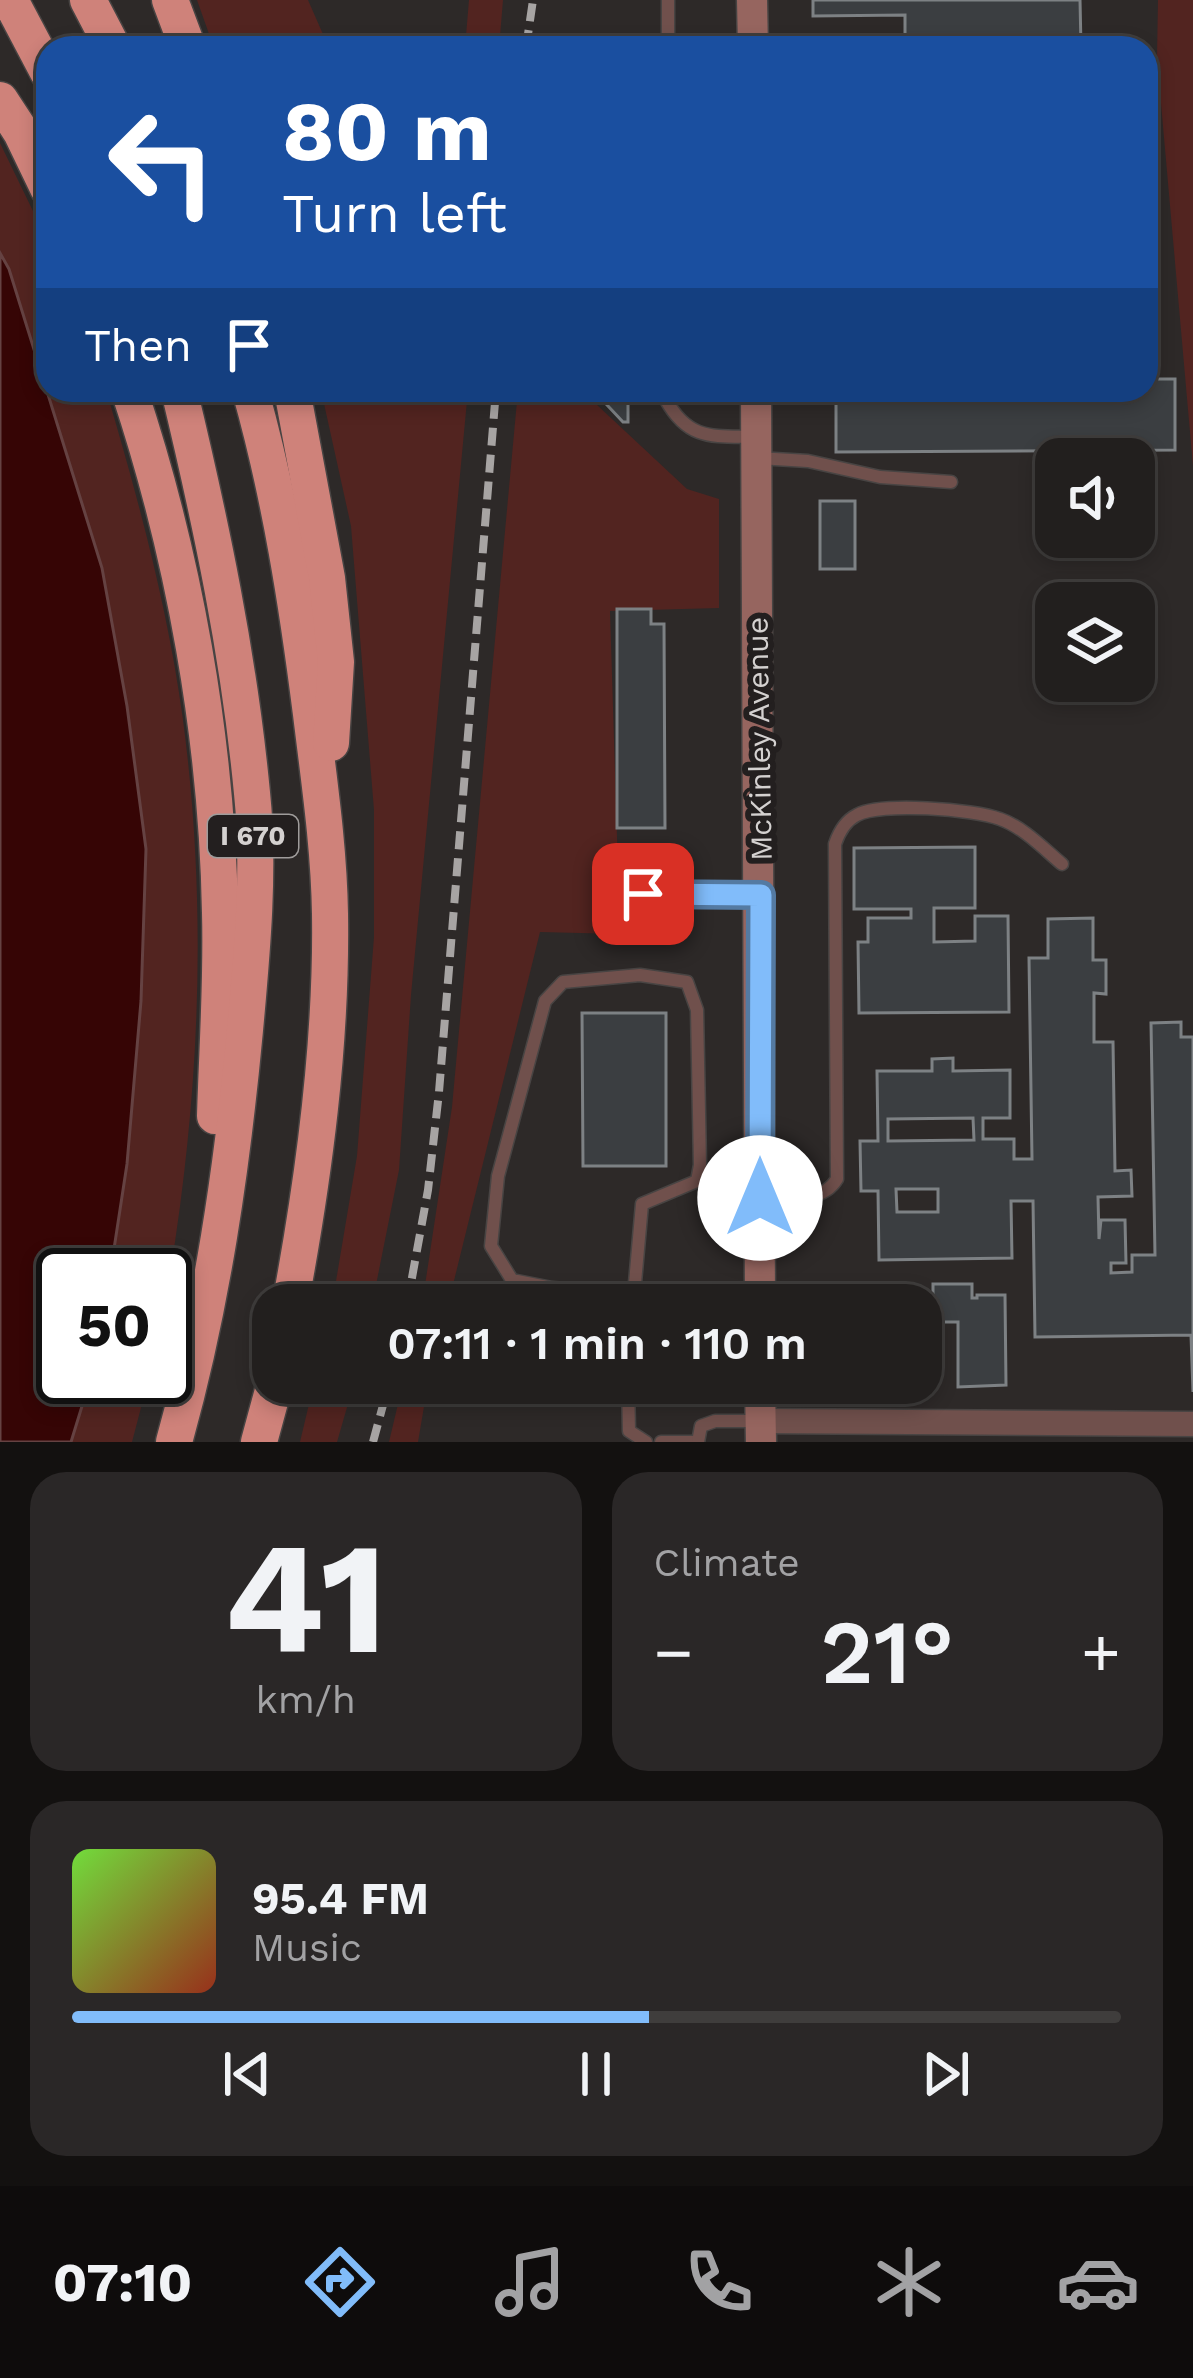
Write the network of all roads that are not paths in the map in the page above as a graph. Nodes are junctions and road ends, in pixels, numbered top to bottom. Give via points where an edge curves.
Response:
1 (10, 0) edge
2 (88, 0) edge
3 (170, 0) edge
4 (668, 0) edge
5 (752, 0) edge
6 (107, 36) edge
7 (184, 36) edge
8 (668, 36) edge
9 (753, 36) edge
10 (36, 49) edge
11 (0, 100) edge
12 (36, 163) edge
13 (133, 402) edge
14 (182, 402) edge
15 (253, 402) edge
16 (294, 402) edge
17 (667, 402) edge
18 (756, 402) edge
19 (757, 447) junction
20 (952, 482) dead end
21 (326, 830) junction
22 (1061, 864) dead end
23 (643, 894) dead end
24 (761, 895) junction
25 (760, 1198) junction
26 (294, 1284) edge
27 (760, 1284) edge
28 (212, 1287) junction
29 (634, 1299) edge
30 (269, 1404) edge
31 (628, 1404) edge
32 (1193, 1424) edge
33 (760, 1432) edge
34 (174, 1442) edge
35 (259, 1442) edge
36 (646, 1442) edge
37 (661, 1442) edge
38 (698, 1442) edge

1 - 10 highway
2 - 6 highway
3 - 7 highway
4 - 8 lane
5 - 9 main road
11 - 12 highway
13 - 28 highway via 181,578 206,736 220,912
14 - 28 highway, I 670 via 221,567 253,797 252,958
15 - 21 highway, I 670 via 285,538
16 - 21 highway via 336,662
17 - 19 lane via 694,432
18 - 19 main road, McKinley Avenue
19 - 20 lane via 880,477
19 - 24 main road, McKinley Avenue
21 - 26 highway, I 670 via 323,1065
22 - 25 lane via 1000,819 970,812 875,809 839,830 837,1179 814,1197
23 - 24 lane
24 - 25 main road, McKinley Avenue
25 - 27 main road, McKinley Avenue
28 - 34 highway, I 670
29 - 29 lane via 642,1204 697,1180 697,1010 687,982 640,975 562,982 545,1001 523,1072 491,1246 512,1280
30 - 35 highway
31 - 36 lane via 629,1431
32 - 33 street
33 - 38 lane via 715,1421 701,1426
37 - 38 lane

